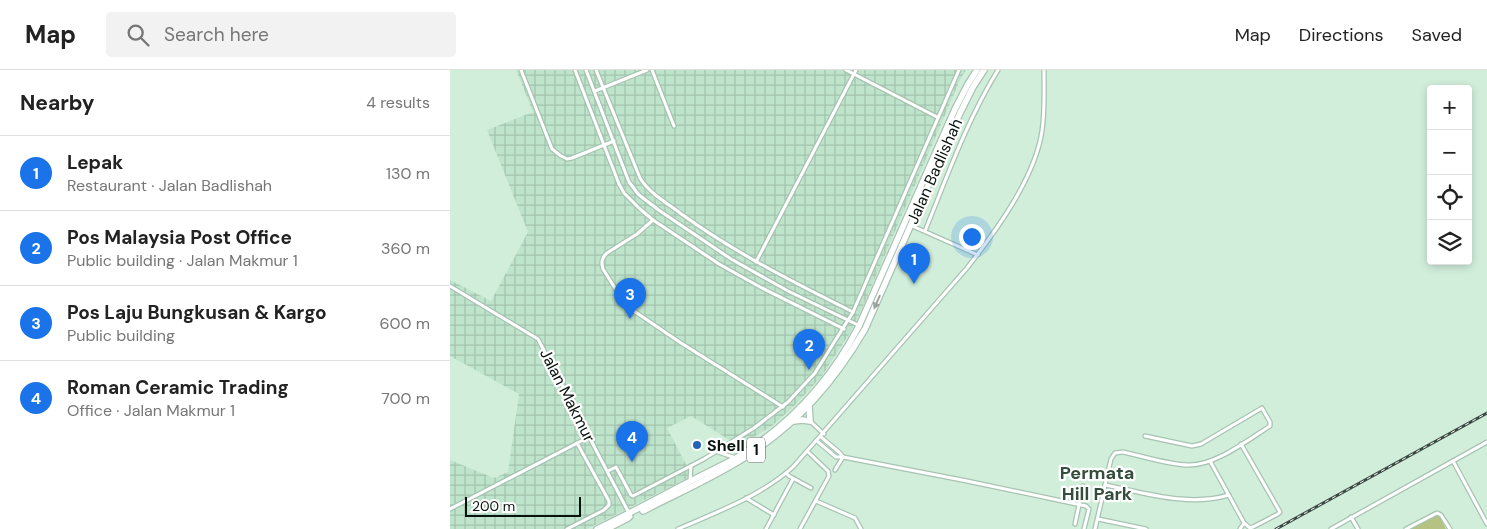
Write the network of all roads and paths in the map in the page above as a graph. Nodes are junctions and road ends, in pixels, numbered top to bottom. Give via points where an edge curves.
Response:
1 (521, 70) edge
2 (575, 70) edge
3 (586, 70) edge
4 (596, 70) edge
5 (647, 70) edge
6 (652, 70) edge
7 (846, 70) edge
8 (856, 70) edge
9 (959, 70) edge
10 (977, 70) edge
11 (984, 70) edge
12 (998, 70) edge
13 (1044, 70) edge
14 (854, 74) junction
15 (603, 87) junction
16 (595, 91) junction
17 (937, 118) junction
18 (674, 126) dead end
19 (614, 141) junction
20 (605, 145) junction
21 (653, 220) junction
22 (908, 224) junction
23 (925, 231) junction
24 (978, 254) junction
25 (756, 262) junction
26 (450, 286) edge
27 (854, 312) junction
28 (849, 320) junction
29 (862, 327) junction
30 (844, 329) junction
31 (810, 405) junction
32 (783, 407) junction
33 (810, 421) junction
34 (792, 422) junction
35 (822, 436) junction
36 (1145, 436) dead end
37 (589, 437) junction
38 (817, 441) junction
39 (577, 443) junction
40 (1242, 444) junction
41 (1486, 445) edge
42 (718, 452) junction
43 (808, 452) junction
44 (843, 457) junction
45 (736, 458) junction
46 (1210, 461) junction
47 (1453, 461) junction
48 (690, 466) junction
49 (835, 470) dead end
50 (608, 472) junction
51 (786, 473) junction
52 (793, 479) junction
53 (690, 482) junction
54 (1105, 485) junction
55 (1083, 486) dead end
56 (811, 488) dead end
57 (1229, 495) junction
58 (746, 498) junction
59 (816, 501) junction
60 (1079, 504) junction
61 (450, 509) edge
62 (630, 515) junction
63 (774, 515) junction
64 (1352, 517) junction
65 (1098, 519) junction
66 (1244, 523) junction
67 (1075, 524) dead end
68 (1487, 524) edge
69 (567, 529) edge
70 (597, 529) edge
71 (607, 529) edge
72 (678, 529) edge
73 (766, 529) edge
74 (800, 529) edge
75 (861, 529) edge
76 (1084, 529) edge
77 (1095, 529) edge
78 (1146, 529) edge
79 (1240, 529) edge
80 (1331, 529) edge
81 (1358, 529) edge
82 (1406, 529) edge
83 (1450, 529) edge

1 - 20 street via 556,154 572,158
2 - 20 street
3 - 16 street
4 - 15 street
5 - 15 street
6 - 18 street
7 - 14 street
8 - 14 street
9 - 17 street
10 - 22 main road, Jalan Badlishah / 1 via 955,110
11 - 22 main road, Jalan Badlishah / 1 via 972,87
12 - 23 street via 969,123
13 - 24 street via 1042,132 1035,158 1009,210
14 - 17 street
14 - 25 street
15 - 16 street
15 - 25 street via 644,184 693,222
16 - 19 street
17 - 27 street
19 - 20 street
19 - 28 street via 633,188 660,212 744,268
20 - 21 street via 624,193
21 - 30 street via 730,271
21 - 32 street via 607,253 602,261 603,269 618,293 631,309 681,344
22 - 23 street
22 - 29 main road, Jalan Badlishah / 1
23 - 24 street
24 - 35 street
25 - 27 street
26 - 37 street, Jalan Makmur via 538,339
27 - 28 street
28 - 29 street
28 - 30 street
29 - 31 main road, 1 via 853,349
29 - 45 main road, 1 via 820,386 798,410
30 - 32 street via 815,373
31 - 33 main road
31 - 34 main road, 1
32 - 42 street
33 - 34 main road
33 - 35 street
34 - 62 main road, 1 via 732,465
35 - 38 street
35 - 44 street
36 - 40 street via 1192,446 1201,444 1262,408 1270,426
37 - 39 street
37 - 50 street, Jalan Makmur
38 - 43 street
38 - 44 street via 836,457
39 - 61 street
39 - 69 street via 609,505
40 - 46 street
40 - 66 street via 1280,512 1253,528
41 - 47 street
42 - 45 street
42 - 48 street
43 - 51 street
43 - 59 street via 829,475
44 - 49 street
44 - 60 street
45 - 53 main road, 1
46 - 54 street via 1186,465 1115,453
46 - 57 street
47 - 64 street
47 - 68 street
48 - 50 street via 633,496 616,467
48 - 53 street
50 - 62 street, Jalan Makmur
51 - 52 street
51 - 58 street
52 - 56 street
52 - 63 street
53 - 62 main road, 1
54 - 57 street via 1183,500
54 - 65 street
55 - 60 street
57 - 66 street
58 - 63 street
58 - 72 street
59 - 74 street
59 - 75 street via 855,518
60 - 67 street
60 - 76 street via 1089,509
62 - 70 main road, 1
62 - 71 main road, 1
63 - 73 street
64 - 80 street
64 - 81 street
65 - 77 street
65 - 78 street
66 - 79 street
82 - 83 street via 1437,513

